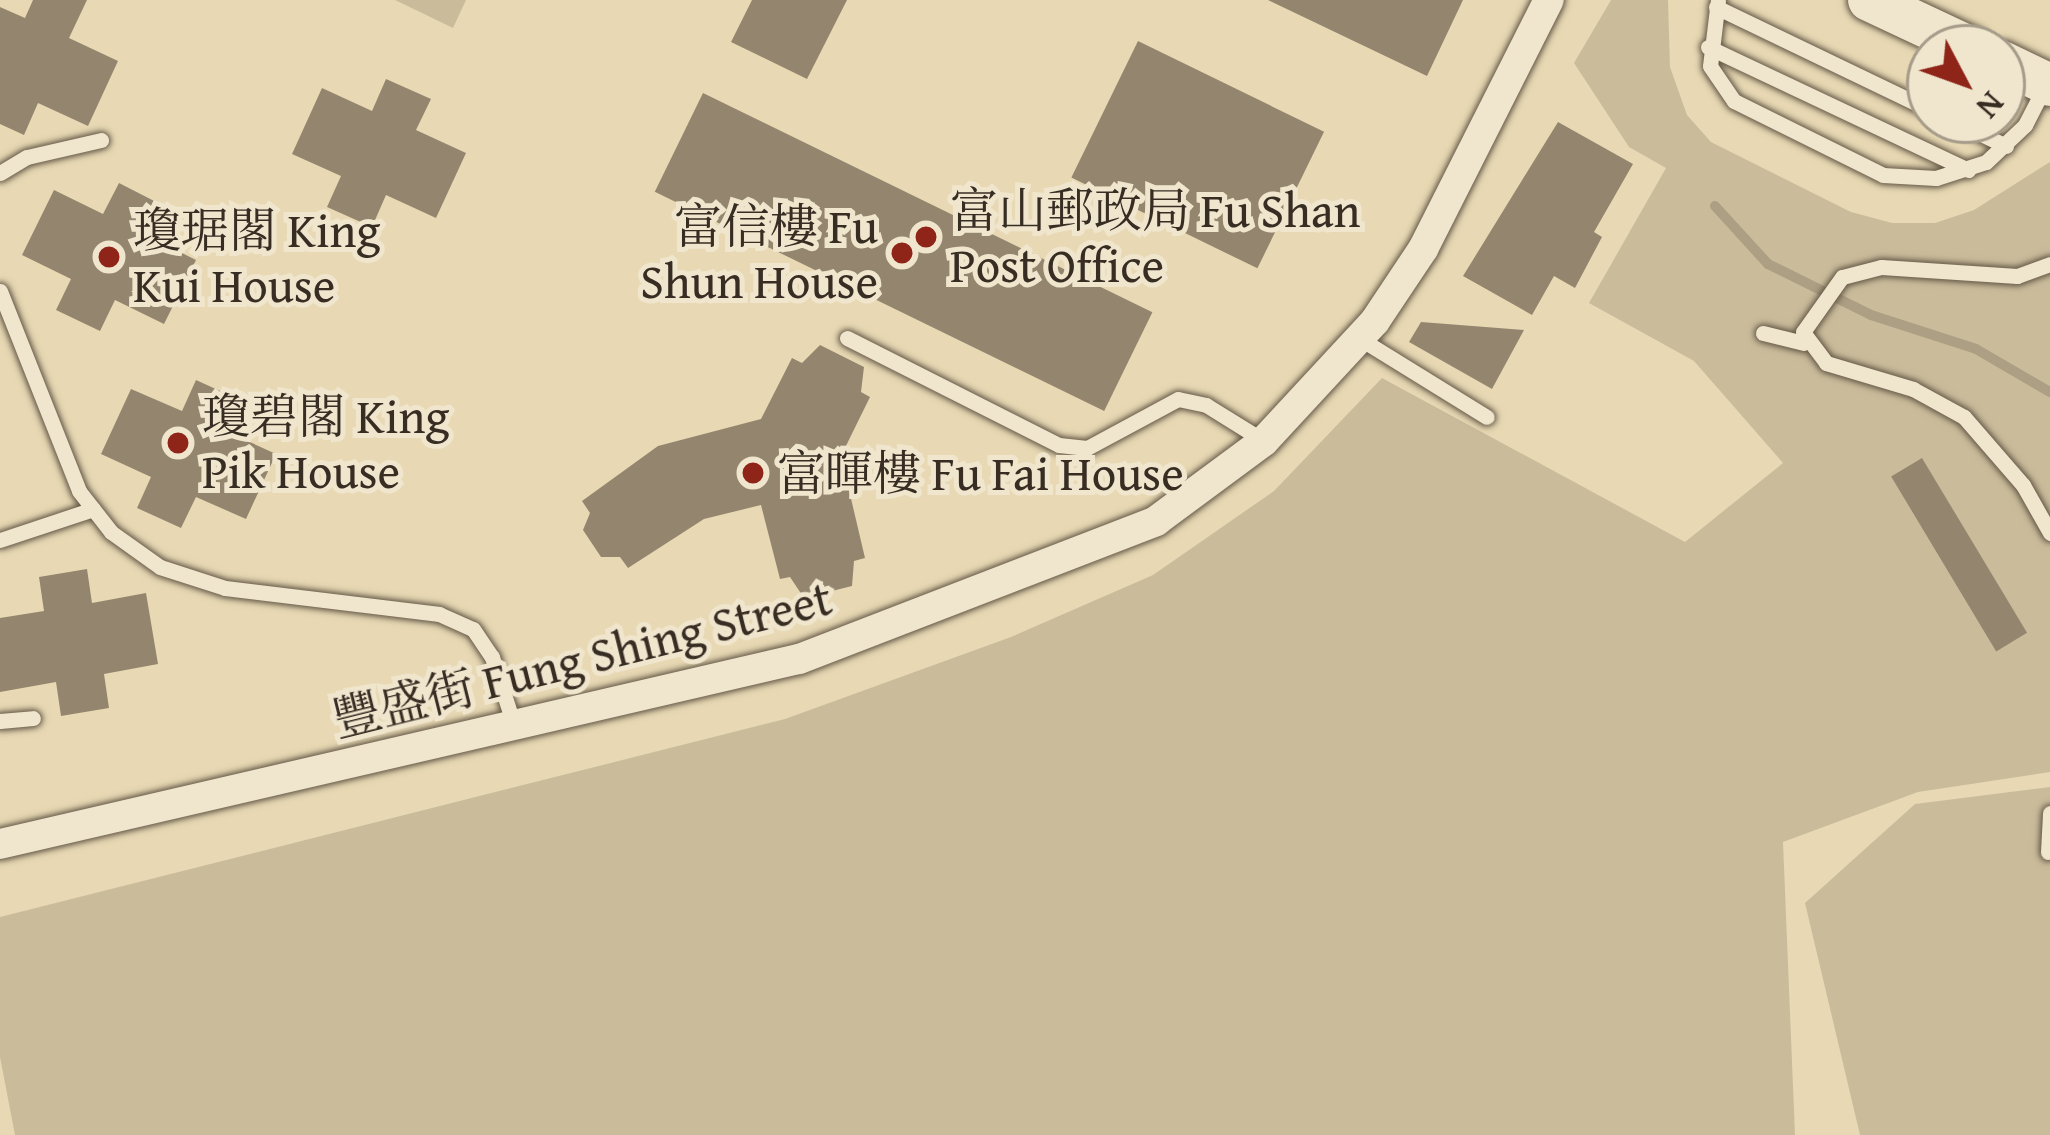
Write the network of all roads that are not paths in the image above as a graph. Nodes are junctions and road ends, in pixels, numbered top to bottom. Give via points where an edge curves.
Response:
1 (1550, 0) edge
2 (1869, 0) edge
3 (1717, 4) edge
4 (1920, 24) edge
5 (1708, 46) junction
6 (2048, 84) edge
7 (1906, 98) edge
8 (101, 140) dead end
9 (2002, 144) edge
10 (2006, 146) junction
11 (1968, 170) junction
12 (0, 172) edge
13 (2050, 264) edge
14 (0, 291) edge
15 (1763, 333) dead end
16 (848, 338) dead end
17 (1359, 338) junction
18 (1804, 343) junction
19 (1487, 417) dead end
20 (1264, 441) junction
21 (93, 509) junction
22 (2050, 533) edge
23 (0, 540) edge
24 (32, 718) dead end
25 (0, 721) edge
26 (514, 725) junction
27 (2050, 813) edge
28 (0, 844) edge
29 (2048, 852) edge

1 - 17 street, 豐盛街 Fung Shing Street via 1423,249
2 - 4 main road
3 - 5 lane
3 - 7 lane
5 - 11 lane
5 - 11 lane via 1720,86 1779,126 1883,175 1936,178
6 - 10 lane
8 - 12 lane via 27,157
9 - 10 lane
10 - 11 lane
13 - 18 lane via 2017,276 1881,267 1842,277 1809,321
14 - 21 lane
15 - 18 lane
16 - 20 lane via 1060,445 1087,448 1178,399 1206,405
17 - 19 lane
17 - 20 street, 豐盛街 Fung Shing Street
18 - 22 lane via 1826,363 1913,389 1964,417 2023,485
20 - 26 street, 豐盛街 Fung Shing Street via 1210,487 1112,544 799,659
21 - 23 lane
21 - 26 lane via 160,567 225,588 439,614 472,629 493,657
24 - 25 lane
26 - 28 street, 豐盛街 Fung Shing Street
27 - 29 lane

